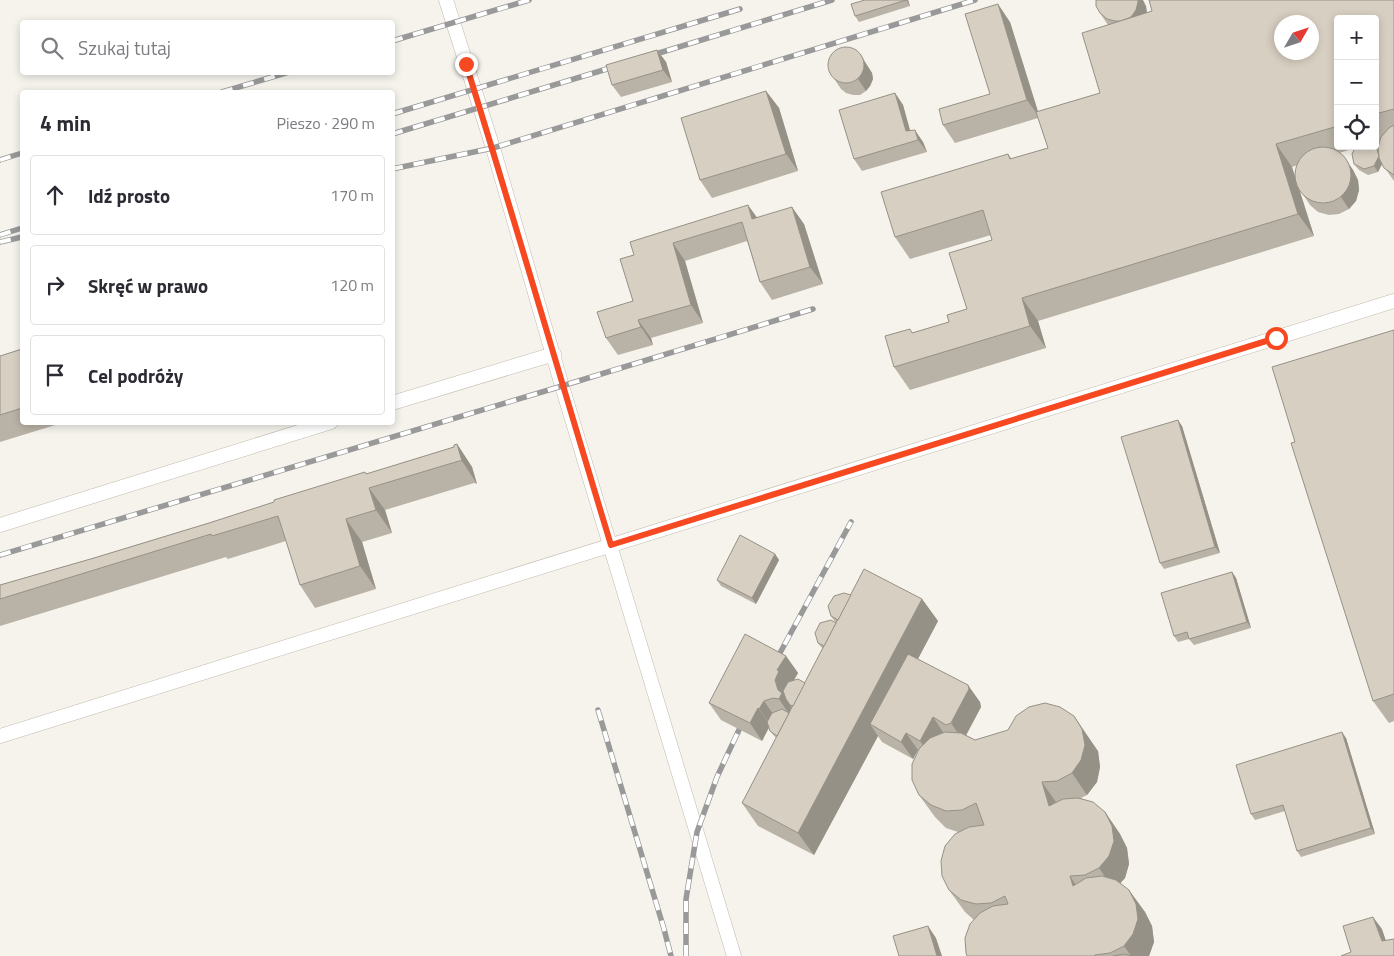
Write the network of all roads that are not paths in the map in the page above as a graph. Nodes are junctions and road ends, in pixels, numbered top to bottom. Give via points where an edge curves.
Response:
1 (446, 0) edge
2 (1394, 301) edge
3 (554, 354) junction
4 (395, 402) edge
5 (321, 425) edge
6 (0, 524) edge
7 (611, 545) junction
8 (0, 736) edge
9 (734, 956) edge

1 - 3 lane
2 - 7 lane
3 - 4 lane
3 - 7 lane
5 - 6 lane
7 - 8 lane
7 - 9 lane

